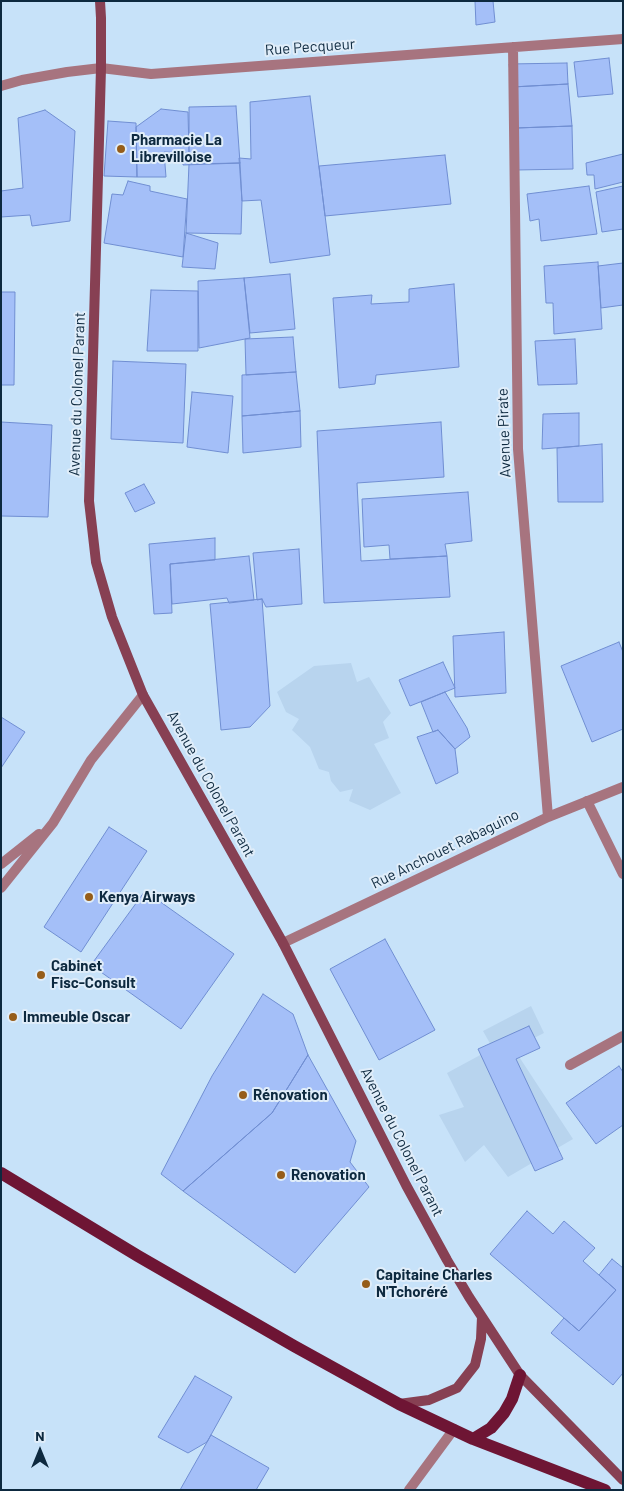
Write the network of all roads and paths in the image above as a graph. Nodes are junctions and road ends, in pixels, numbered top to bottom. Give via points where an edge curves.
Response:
1 (100, 1) edge
2 (623, 39) edge
3 (513, 47) junction
4 (100, 68) junction
5 (1, 86) edge
6 (143, 695) junction
7 (623, 786) edge
8 (587, 801) junction
9 (548, 816) junction
10 (53, 823) junction
11 (1, 864) edge
12 (623, 874) edge
13 (1, 888) edge
14 (283, 943) junction
15 (623, 1036) edge
16 (570, 1065) dead end
17 (1, 1173) edge
18 (482, 1317) junction
19 (520, 1375) junction
20 (399, 1404) junction
21 (454, 1429) junction
22 (473, 1439) junction
23 (623, 1480) edge
24 (409, 1490) edge
25 (605, 1490) edge

1 - 4 main road, Avenue du Colonel Parant
2 - 3 street, Rue Pecqueur
3 - 4 street, Rue Pecqueur via 151,74
3 - 9 street, Avenue Pirate via 518,449
4 - 5 street, Rue Pecqueur
4 - 6 main road, Avenue du Colonel Parant via 89,501 96,562 112,617
6 - 10 street via 91,760
6 - 14 main road, Avenue du Colonel Parant
7 - 8 street, Rue Anchouet Rabaguino
8 - 9 street, Rue Anchouet Rabaguino
8 - 12 street
9 - 14 street, Rue Anchouet Rabaguino
10 - 11 street
10 - 13 street
14 - 18 main road, Avenue du Colonel Parant via 406,1185
15 - 16 street
17 - 20 main road via 156,1266
18 - 19 main road, Avenue du Colonel Parant
18 - 20 main road via 475,1364 457,1388 429,1400
19 - 22 main road via 504,1413 491,1428
19 - 23 main road, Avenue du Colonel Parant
20 - 21 main road
21 - 22 main road
21 - 24 street
22 - 25 main road

